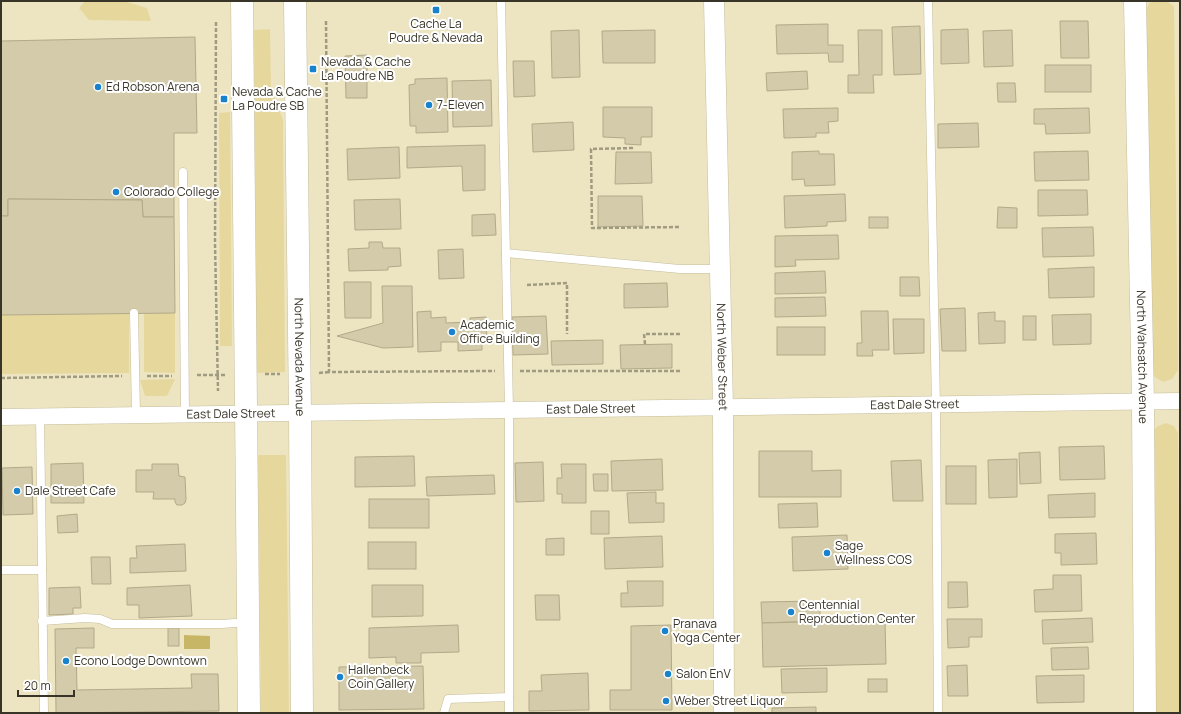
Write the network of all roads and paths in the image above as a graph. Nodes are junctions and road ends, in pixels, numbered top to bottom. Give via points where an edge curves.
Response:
1 (242, 1) edge
2 (295, 1) edge
3 (501, 1) edge
4 (714, 1) edge
5 (928, 1) edge
6 (1135, 1) edge
7 (326, 21) dead end
8 (216, 22) dead end
9 (633, 148) dead end
10 (183, 172) dead end
11 (680, 227) dead end
12 (506, 253) junction
13 (719, 269) junction
14 (527, 284) dead end
15 (134, 313) dead end
16 (568, 334) dead end
17 (681, 334) dead end
18 (645, 344) dead end
19 (508, 371) junction
20 (682, 371) dead end
21 (329, 372) junction
22 (299, 373) junction
23 (246, 374) junction
24 (185, 375) junction
25 (217, 375) junction
26 (135, 376) junction
27 (1, 378) edge
28 (218, 391) dead end
29 (1180, 401) edge
30 (1143, 402) junction
31 (936, 405) junction
32 (723, 407) junction
33 (509, 410) junction
34 (246, 413) junction
35 (300, 413) junction
36 (185, 414) junction
37 (136, 415) junction
38 (1, 416) edge
39 (40, 416) junction
40 (1, 570) edge
41 (42, 570) junction
42 (42, 621) junction
43 (249, 622) junction
44 (509, 697) junction
45 (44, 713) edge
46 (249, 713) edge
47 (302, 713) edge
48 (444, 713) edge
49 (509, 713) edge
50 (724, 713) edge
51 (938, 713) edge
52 (1145, 713) edge

1 - 23 main road
2 - 22 main road, North Nevada Avenue
3 - 12 lane
4 - 13 street, North Weber Street
5 - 31 lane
6 - 30 main road, North Wahsatch Avenue
7 - 21 path
8 - 25 path
9 - 11 path via 591,149 592,228
10 - 24 lane
12 - 13 lane via 680,269
12 - 19 lane
13 - 32 street, North Weber Street
14 - 16 path via 566,283
15 - 26 lane
17 - 18 path via 644,334
19 - 20 path
19 - 21 path
19 - 33 lane
21 - 22 path
22 - 23 path
22 - 35 main road, North Nevada Avenue
23 - 25 path
23 - 34 main road
24 - 25 path
24 - 26 path
24 - 36 lane
25 - 28 path
26 - 27 path
26 - 37 lane
29 - 30 street, East Dale Street
30 - 31 street, East Dale Street
30 - 52 main road, North Wahsatch Avenue
31 - 32 street, East Dale Street
31 - 51 lane
32 - 33 street, East Dale Street
32 - 50 street, North Weber Street
33 - 35 street, East Dale Street
33 - 44 lane
34 - 35 street, East Dale Street
34 - 36 street, East Dale Street
34 - 43 main road
35 - 47 main road, North Nevada Avenue
36 - 37 street, East Dale Street
37 - 39 street, East Dale Street
38 - 39 street, East Dale Street
39 - 41 lane
40 - 41 lane
41 - 42 lane
42 - 43 lane via 85,618 100,619 112,624
42 - 45 lane
43 - 46 main road
44 - 48 lane via 448,698
44 - 49 lane

